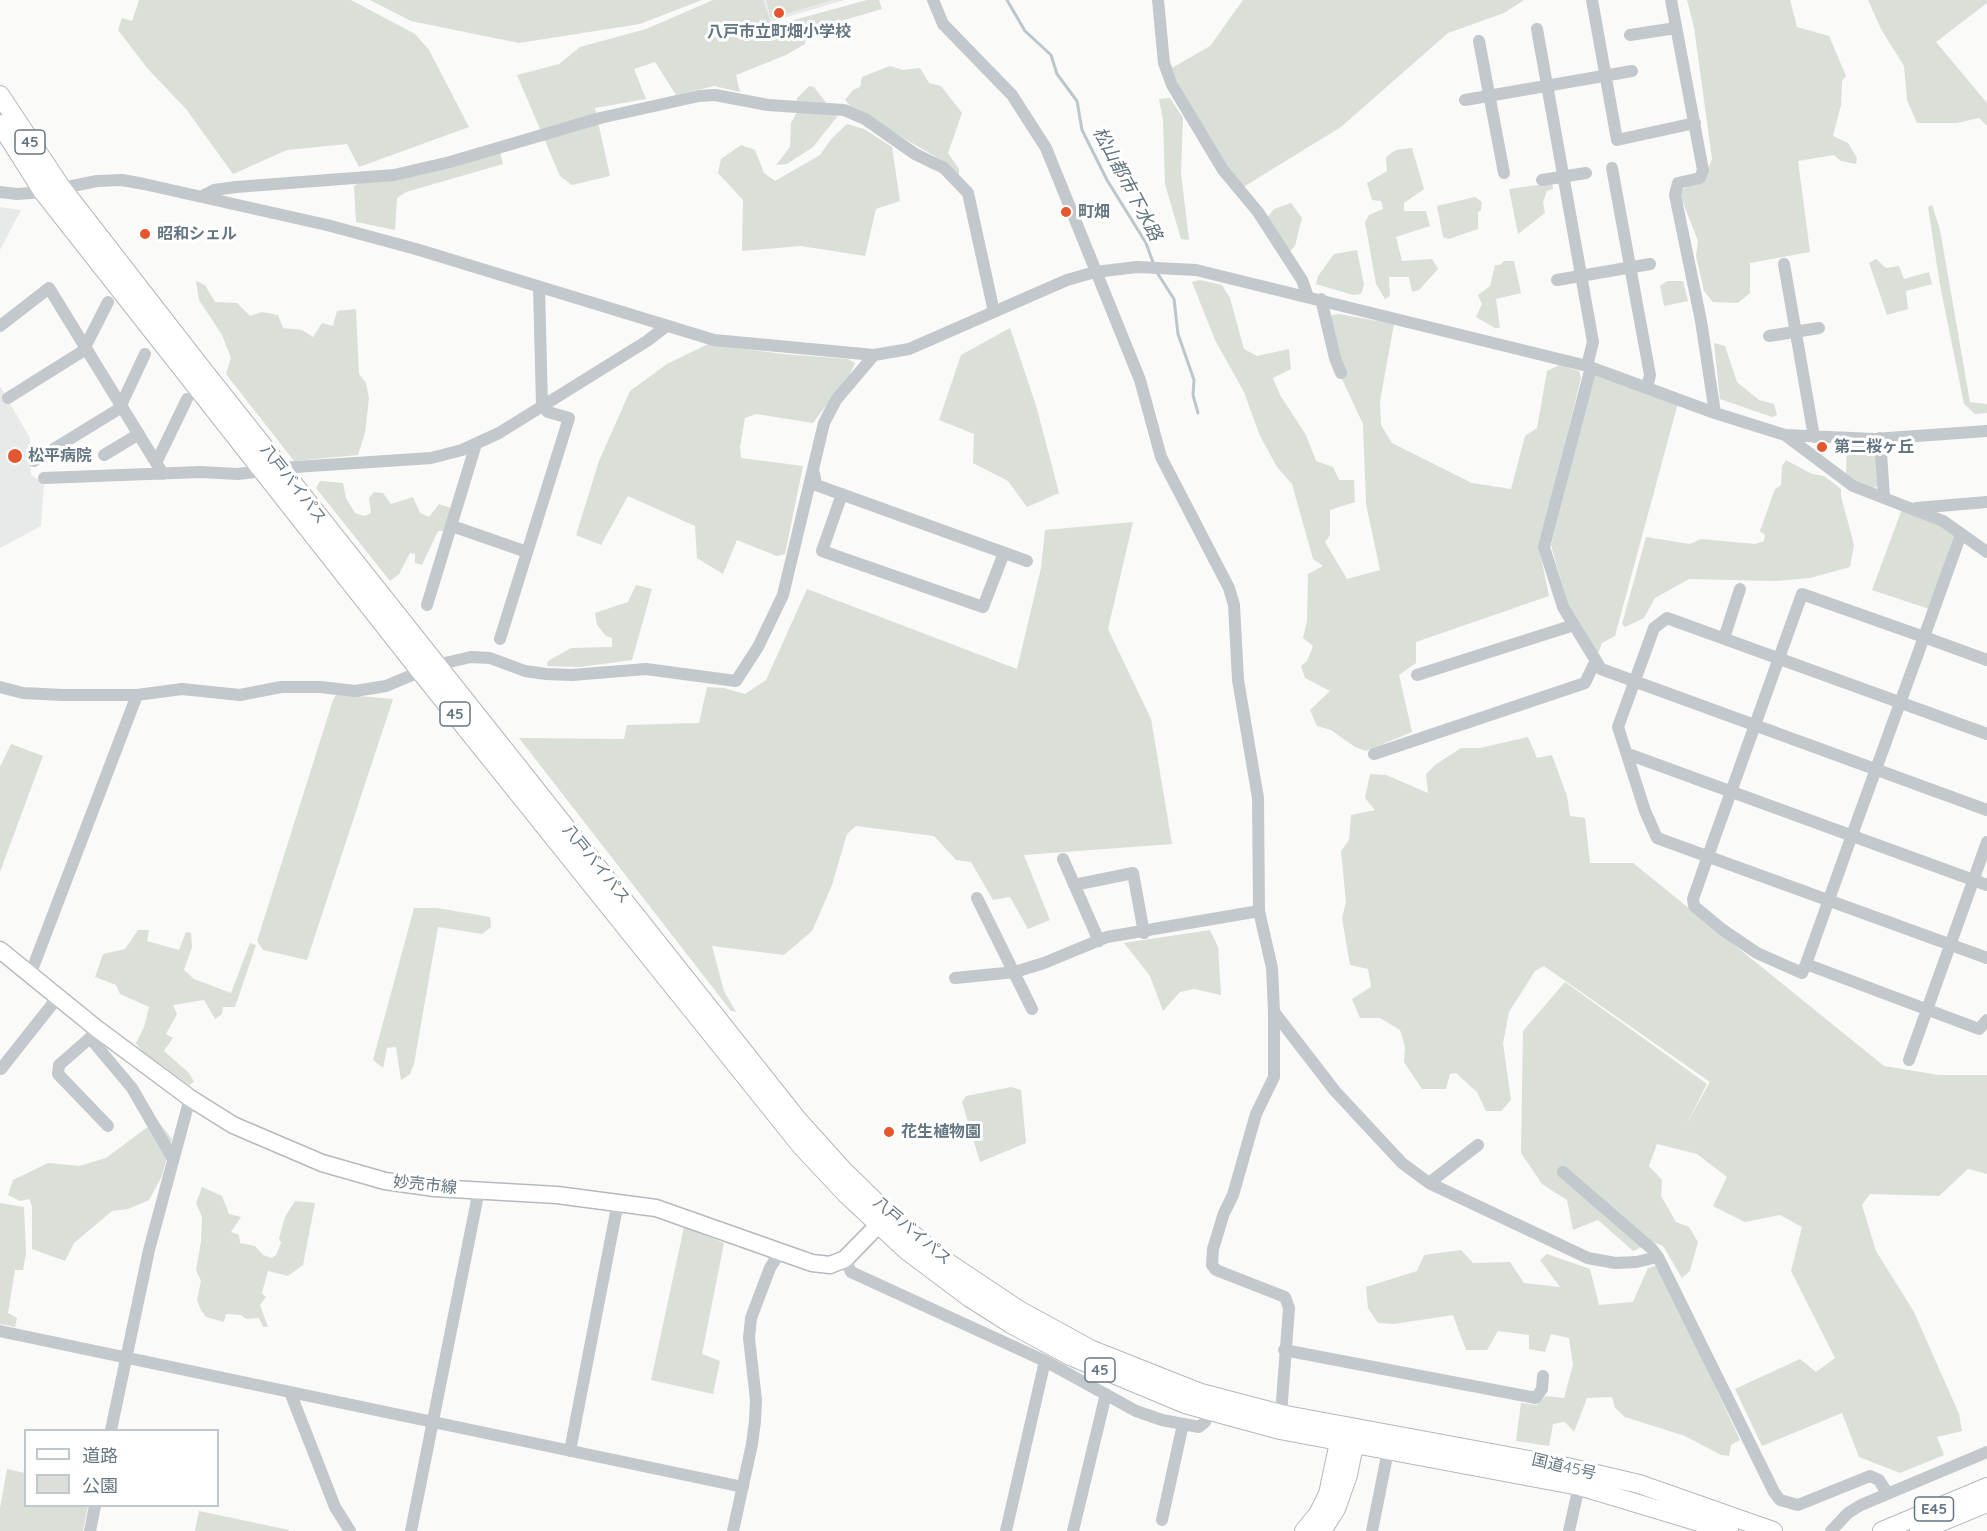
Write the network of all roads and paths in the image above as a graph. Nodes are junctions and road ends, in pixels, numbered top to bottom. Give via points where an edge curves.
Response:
1 (933, 0) edge
2 (1158, 0) edge
3 (1592, 0) edge
4 (1671, 0) edge
5 (1676, 28) junction
6 (1538, 29) dead end
7 (1630, 35) dead end
8 (1479, 42) dead end
9 (1632, 71) dead end
10 (1605, 76) junction
11 (1548, 86) junction
12 (0, 96) edge
13 (1489, 96) junction
14 (1465, 100) dead end
15 (1695, 123) junction
16 (0, 124) edge
17 (1612, 168) dead end
18 (1504, 173) dead end
19 (1586, 173) dead end
20 (1564, 176) junction
21 (1542, 180) dead end
22 (61, 187) junction
23 (0, 192) edge
24 (43, 192) junction
25 (202, 196) junction
26 (1650, 264) dead end
27 (1784, 264) dead end
28 (1630, 267) junction
29 (1095, 272) junction
30 (1581, 276) junction
31 (1557, 280) dead end
32 (538, 287) junction
33 (1314, 298) junction
34 (108, 302) dead end
35 (994, 312) junction
36 (0, 326) edge
37 (665, 327) junction
38 (1819, 328) dead end
39 (1796, 332) junction
40 (1769, 336) dead end
41 (85, 346) junction
42 (146, 354) dead end
43 (873, 356) junction
44 (1589, 367) junction
45 (1341, 373) dead end
46 (1647, 388) junction
47 (8, 398) dead end
48 (187, 399) dead end
49 (542, 405) junction
50 (122, 406) junction
51 (1715, 413) junction
52 (1987, 431) edge
53 (139, 434) junction
54 (1785, 435) junction
55 (1814, 437) junction
56 (1880, 438) junction
57 (476, 444) junction
58 (104, 455) dead end
59 (34, 461) dead end
60 (156, 463) junction
61 (271, 469) junction
62 (813, 469) junction
63 (164, 474) junction
64 (44, 478) dead end
65 (842, 494) junction
66 (1884, 497) junction
67 (1987, 502) edge
68 (1912, 508) junction
69 (452, 526) junction
70 (1961, 534) junction
71 (527, 552) junction
72 (1987, 552) edge
73 (1004, 553) junction
74 (1027, 561) dead end
75 (1740, 589) dead end
76 (427, 605) dead end
77 (1574, 625) junction
78 (1924, 637) junction
79 (1724, 638) junction
80 (500, 639) dead end
81 (1986, 657) edge
82 (1779, 659) junction
83 (1595, 662) junction
84 (428, 668) junction
85 (1417, 675) dead end
86 (1634, 682) junction
87 (0, 687) edge
88 (136, 695) junction
89 (1900, 703) junction
90 (1755, 725) junction
91 (1987, 734) edge
92 (1374, 754) dead end
93 (1628, 754) junction
94 (1876, 769) junction
95 (1731, 792) junction
96 (1987, 810) edge
97 (1852, 835) junction
98 (1987, 842) edge
99 (1708, 856) junction
100 (1063, 859) dead end
101 (1973, 880) junction
102 (1074, 885) junction
103 (1987, 885) edge
104 (977, 898) dead end
105 (1829, 899) junction
106 (1259, 911) junction
107 (1144, 933) junction
108 (1099, 941) junction
109 (1950, 944) junction
110 (0, 950) edge
111 (1987, 958) edge
112 (1806, 964) junction
113 (1015, 972) junction
114 (30, 975) junction
115 (955, 978) dead end
116 (58, 997) junction
117 (1032, 1009) dead end
118 (1926, 1009) junction
119 (1274, 1012) junction
120 (1987, 1020) edge
121 (93, 1033) junction
122 (1909, 1060) dead end
123 (1, 1069) edge
124 (190, 1098) junction
125 (108, 1126) dead end
126 (1478, 1145) dead end
127 (173, 1159) junction
128 (1563, 1172) dead end
129 (1429, 1183) junction
130 (479, 1190) junction
131 (618, 1202) junction
132 (883, 1220) junction
133 (780, 1252) junction
134 (1658, 1257) junction
135 (845, 1259) junction
136 (0, 1331) edge
137 (1284, 1350) junction
138 (126, 1359) junction
139 (1045, 1361) junction
140 (1543, 1376) dead end
141 (290, 1392) junction
142 (1106, 1394) junction
143 (1208, 1412) junction
144 (1281, 1414) junction
145 (433, 1422) junction
146 (1183, 1424) junction
147 (111, 1429) edge
148 (1347, 1438) junction
149 (570, 1451) junction
150 (1388, 1451) junction
151 (1987, 1452) edge
152 (1579, 1486) junction
153 (743, 1487) junction
154 (1987, 1487) edge
155 (1887, 1493) junction
156 (1987, 1503) edge
157 (95, 1507) edge
158 (1162, 1520) dead end
159 (90, 1531) edge
160 (350, 1531) edge
161 (411, 1531) edge
162 (733, 1531) edge
163 (1006, 1531) edge
164 (1073, 1531) edge
165 (1304, 1531) edge
166 (1322, 1531) edge
167 (1372, 1531) edge
168 (1569, 1531) edge
169 (1729, 1531) edge
170 (1773, 1531) edge
171 (1831, 1531) edge
172 (1882, 1531) edge
173 (1919, 1531) edge

1 - 29 street via 943,24 1012,95 1046,148
2 - 33 street via 1164,63 1172,85 1224,170 1258,212
3 - 10 street
4 - 5 street
5 - 7 street
5 - 15 street
6 - 11 street
8 - 13 street
9 - 10 street
10 - 11 street
10 - 15 street via 1617,140
11 - 13 street
11 - 20 street
12 - 22 highway, 八戸バイパス / 45
13 - 14 street
13 - 18 street
15 - 51 street via 1703,170 1700,178 1678,183 1675,195
16 - 24 highway, 八戸バイパス / 45
17 - 28 street
19 - 20 street
20 - 21 street
20 - 30 street
22 - 24 street
22 - 25 street via 122,180
22 - 61 highway, 八戸バイパス / 45
23 - 24 street
24 - 61 highway, 八戸バイパス / 45
25 - 32 street via 416,249
25 - 35 street via 236,187 394,175 600,118 699,96 844,110 944,168 968,193
26 - 28 street
27 - 39 street
28 - 30 street
28 - 46 street via 1650,375
29 - 33 street via 1137,267 1196,270
29 - 35 street
29 - 106 street via 1140,380 1161,457 1229,588 1234,605 1238,680 1258,798
30 - 31 street
30 - 44 street via 1593,342
32 - 37 street
32 - 49 street
33 - 44 street
33 - 45 street
34 - 41 street
35 - 43 street via 909,350
36 - 41 street via 50,288
37 - 43 street via 714,340
37 - 49 street
38 - 39 street
39 - 40 street
39 - 55 street
41 - 47 street via 83,351
41 - 50 street
42 - 50 street
43 - 62 street via 836,400 824,423
44 - 46 street
44 - 77 street via 1544,547 1563,607
46 - 51 street
48 - 60 street
49 - 57 street
49 - 71 street via 548,412 569,418
50 - 53 street
50 - 59 street
51 - 54 street
52 - 56 street
53 - 58 street
53 - 60 street
54 - 55 street
54 - 66 street via 1853,486
55 - 56 street
56 - 66 street
57 - 61 street via 431,458
57 - 69 street
60 - 63 street
61 - 63 street via 238,474
61 - 84 highway, 八戸バイパス / 45
62 - 65 street via 816,485
62 - 84 street via 783,595 736,681 646,669 546,674 490,658 471,657
63 - 64 street
65 - 73 street
65 - 73 street via 822,551 983,608
66 - 68 street
67 - 68 street
68 - 70 street via 1943,521
69 - 71 street
69 - 76 street
70 - 72 street
70 - 78 street
71 - 80 street
73 - 74 street
75 - 79 street
77 - 83 street
77 - 85 street
78 - 81 street
78 - 82 street via 1802,594
78 - 89 street
79 - 82 street
79 - 86 street via 1667,618 1654,628
82 - 89 street
82 - 90 street
83 - 86 street via 1601,669
83 - 92 street via 1585,683
84 - 88 street via 386,686 355,690 281,687 240,695 182,689
84 - 132 highway, 八戸バイパス / 45 via 802,1147
86 - 90 street
86 - 93 street via 1618,728
87 - 88 street via 23,693
88 - 114 street
89 - 91 street
89 - 94 street
90 - 94 street
90 - 95 street
93 - 95 street
93 - 99 street via 1657,838
94 - 96 street
94 - 97 street
95 - 97 street
95 - 99 street
97 - 101 street
97 - 105 street
98 - 101 street
99 - 105 street
99 - 112 street via 1694,906 1757,953 1802,973
100 - 102 street
101 - 103 street
101 - 109 street
102 - 107 street via 1133,873
102 - 108 street
104 - 113 street
105 - 109 street
105 - 112 street
106 - 107 street
106 - 119 street via 1272,968
107 - 108 street
108 - 113 street
109 - 111 street
109 - 118 street
110 - 114 main road, 妙売市線
112 - 118 street
113 - 115 street
113 - 117 street
114 - 116 main road, 妙売市線
116 - 121 main road, 妙売市線
116 - 123 street
118 - 120 street via 1979,1029
118 - 122 street
119 - 129 street via 1335,1091 1402,1163
119 - 137 street via 1274,1077 1256,1114 1216,1240 1212,1266 1285,1297 1288,1308
121 - 124 main road, 妙売市線
121 - 125 street via 59,1065 58,1074
121 - 127 street via 132,1088
124 - 127 street
124 - 130 main road, 妙売市線 via 233,1125 322,1163 385,1181
126 - 129 street
127 - 138 street
128 - 134 street
129 - 134 street via 1588,1258 1615,1263
130 - 131 main road, 妙売市線
130 - 145 street
131 - 133 main road, 妙売市線 via 656,1208
131 - 149 street
132 - 135 main road
132 - 143 highway, 八戸バイパス / 45 via 954,1287 1011,1324 1121,1380
132 - 144 highway, 八戸バイパス / 45 via 983,1288 1090,1349 1201,1393
133 - 135 main road, 妙売市線 via 812,1263 830,1264
133 - 153 street via 751,1318 749,1338 756,1400
134 - 155 street via 1780,1500 1798,1505 1870,1476 1879,1480
135 - 139 street via 851,1272
136 - 138 street
137 - 140 street via 1536,1398
137 - 144 street
138 - 141 street
138 - 147 street
139 - 142 street
139 - 163 street
141 - 145 street
141 - 160 street via 334,1507
142 - 146 street via 1136,1411
142 - 164 street
143 - 146 street via 1199,1427
143 - 148 highway, 八戸バイパス / 45
144 - 148 highway, 八戸バイパス / 45
145 - 149 street
145 - 161 street
146 - 158 street
148 - 150 highway, 国道45号 / 45
148 - 165 highway via 1328,1494
148 - 166 highway via 1342,1495
148 - 170 highway, 国道45号 / 45 via 1577,1469 1661,1491
149 - 153 street
150 - 152 highway, 国道45号 / 45
150 - 167 street
151 - 155 street
152 - 168 street
152 - 169 highway, 国道45号 / 45
153 - 162 street
154 - 172 highway, E45
155 - 171 street via 1848,1513
156 - 173 highway, E45
157 - 159 street

